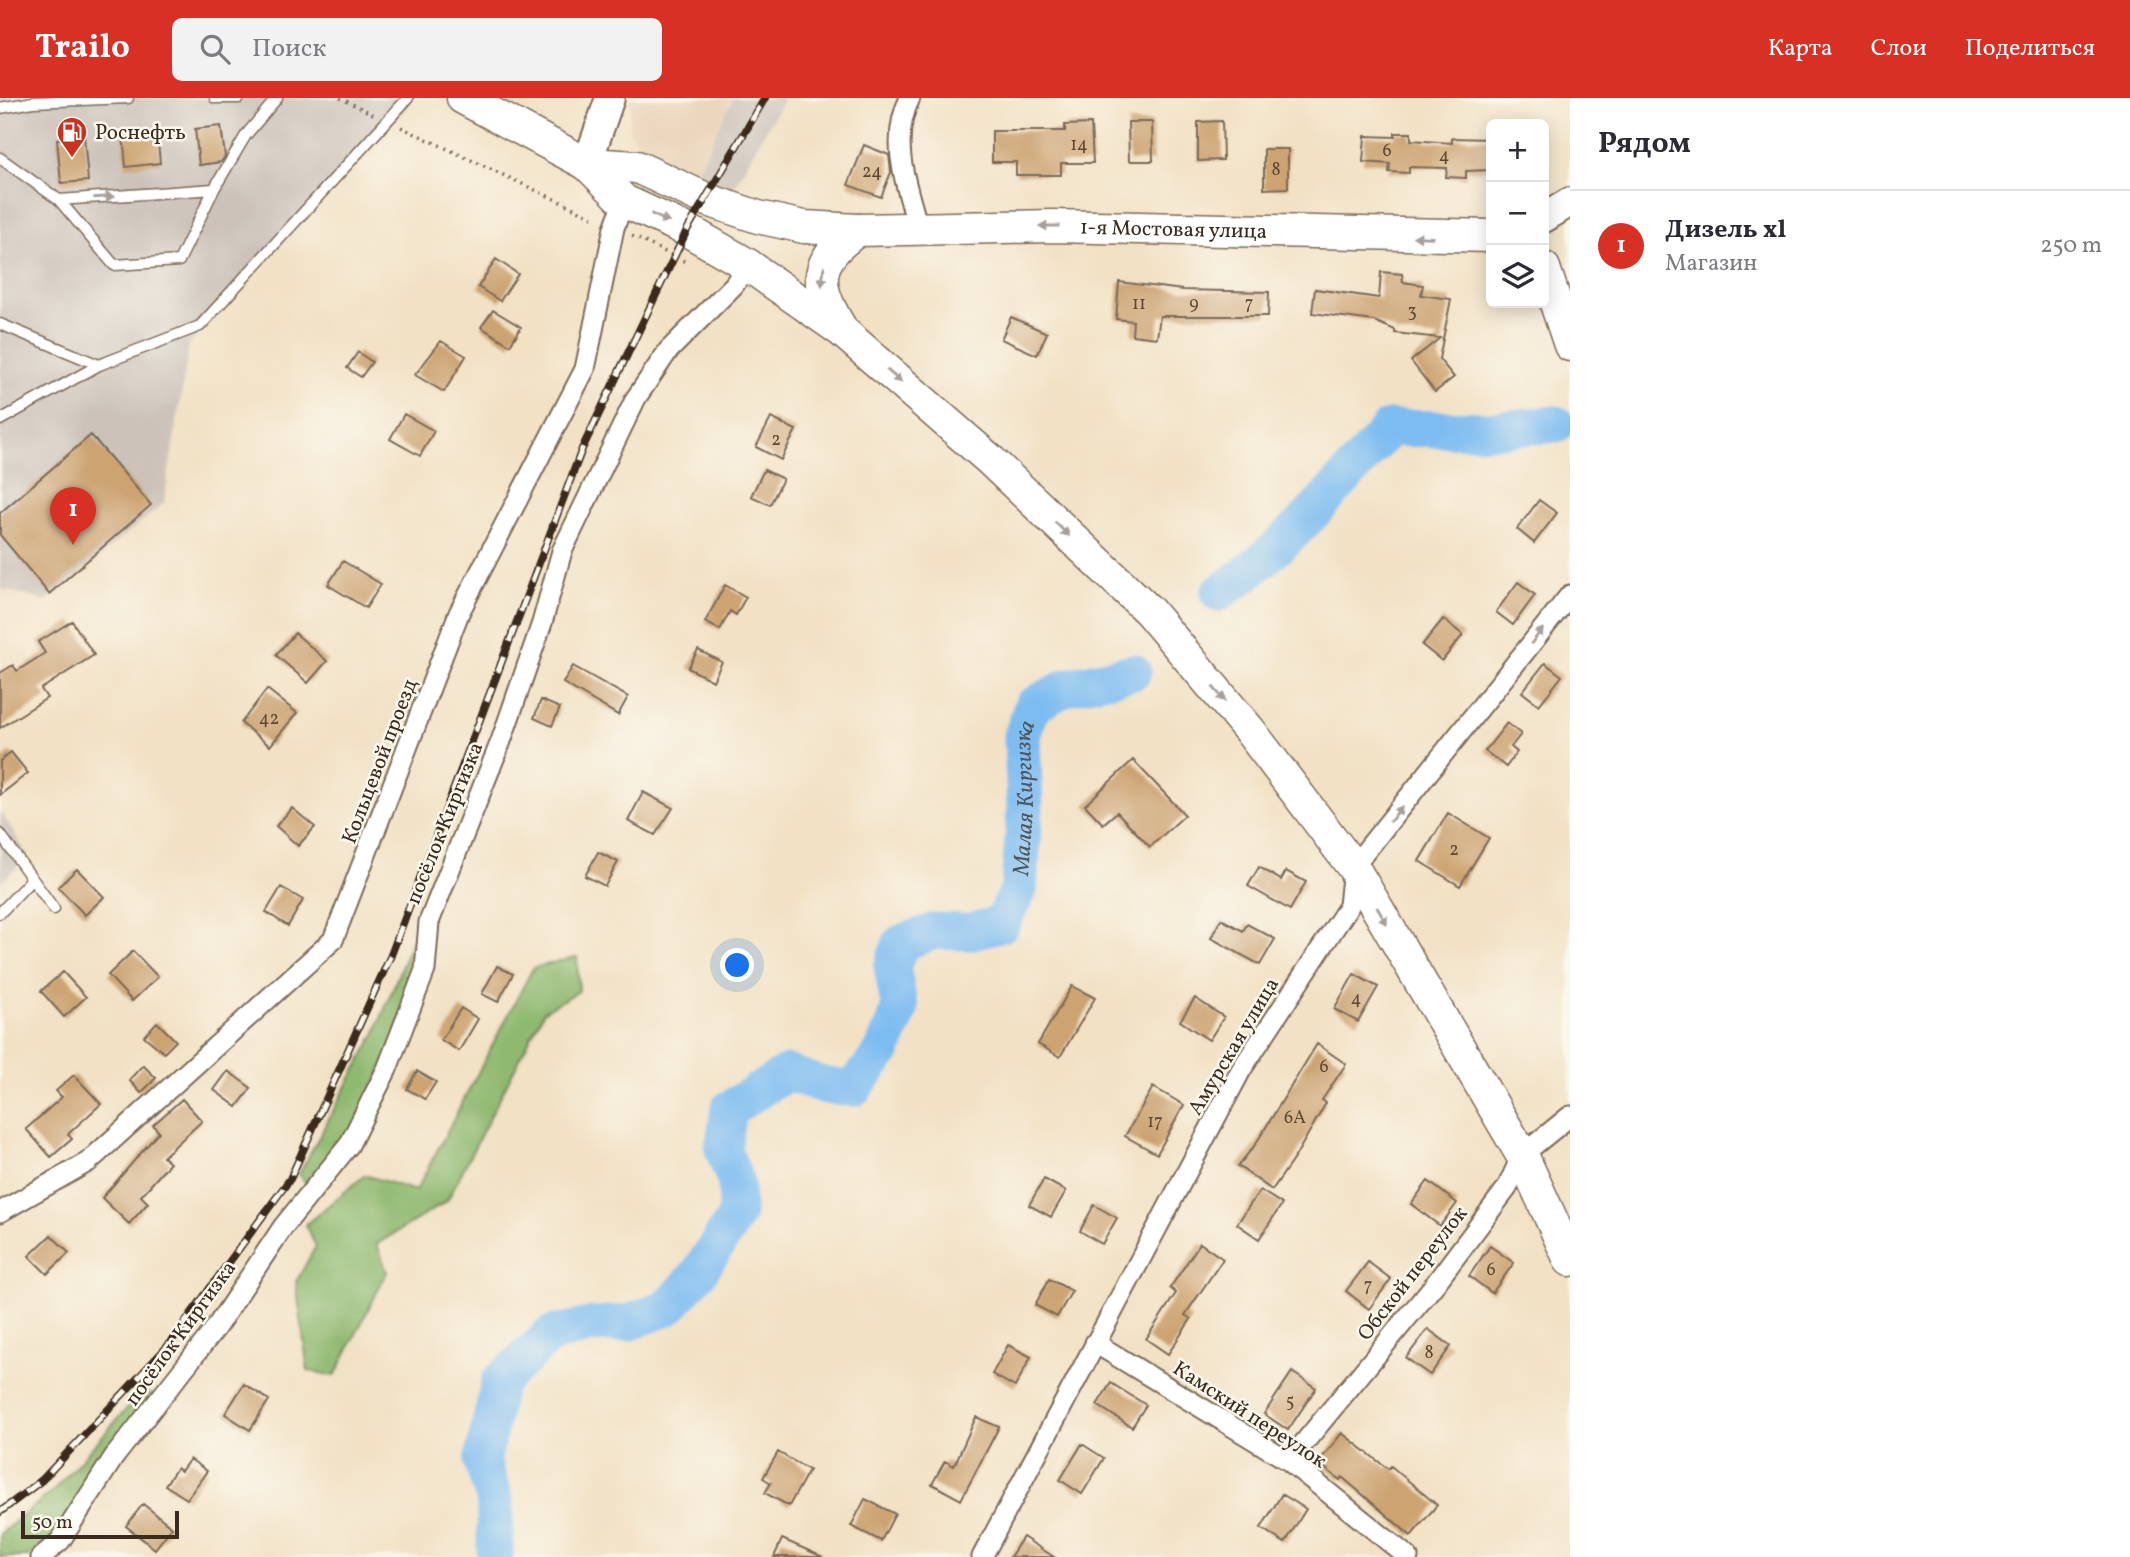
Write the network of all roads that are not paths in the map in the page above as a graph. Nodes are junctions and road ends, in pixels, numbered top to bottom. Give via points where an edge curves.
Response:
1 (128, 98) edge
2 (215, 98) edge
3 (239, 98) edge
4 (276, 98) edge
5 (408, 98) edge
6 (463, 98) edge
7 (610, 98) edge
8 (910, 98) edge
9 (0, 108) edge
10 (0, 158) edge
11 (587, 164) junction
12 (214, 189) junction
13 (59, 200) junction
14 (1570, 202) edge
15 (619, 214) junction
16 (1549, 215) edge
17 (918, 227) junction
18 (858, 230) junction
19 (1486, 236) edge
20 (748, 265) junction
21 (1549, 283) edge
22 (0, 324) edge
23 (842, 331) junction
24 (1570, 345) edge
25 (99, 365) junction
26 (0, 420) edge
27 (1570, 595) edge
28 (0, 834) edge
29 (1353, 867) junction
30 (31, 880) junction
31 (54, 909) dead end
32 (0, 913) edge
33 (1570, 1116) edge
34 (1522, 1155) junction
35 (0, 1212) edge
36 (1570, 1260) edge
37 (1095, 1343) junction
38 (1289, 1461) junction
39 (41, 1557) edge
40 (982, 1557) edge
41 (1408, 1557) edge

1 - 9 lane
2 - 3 lane
4 - 12 lane via 246,135
5 - 25 lane via 200,326
6 - 11 main road
7 - 11 main road
8 - 17 street via 904,110 899,157
10 - 13 lane
11 - 15 main road
11 - 18 main road, 1-я Мостовая улица via 637,167 758,217 804,227
13 -> 12 lane
12 - 13 lane via 179,261 166,262 114,265
14 - 16 main road
15 -> 20 main road via 687,230
15 - 35 street, Кольцевой проезд via 585,369 459,613 333,940 88,1162
17 - 18 main road, 1-я Мостовая улица
19 -> 17 main road, 1-я Мостовая улица
18 -> 23 main road via 836,245 820,282 824,301
20 - 23 main road
20 - 39 street, посёлок Киргизка via 668,351 636,398 562,551 501,741 429,922 425,970 387,1069 349,1144 284,1227 215,1329 114,1457 60,1541
21 - 24 main road
22 - 25 lane
23 -> 29 main road via 989,459 1149,611 1250,731
25 - 26 lane
29 -> 27 street
28 - 30 lane
29 -> 34 main road
29 - 37 street, Амурская улица via 1349,906 1241,1070
30 - 31 lane
30 - 32 lane
33 - 34 street, Обской переулок
34 - 36 main road
34 - 38 street, Обской переулок via 1507,1188 1435,1284
37 - 38 street, Камский переулок
37 - 40 street, Амурская улица
38 - 41 street, Камский переулок

